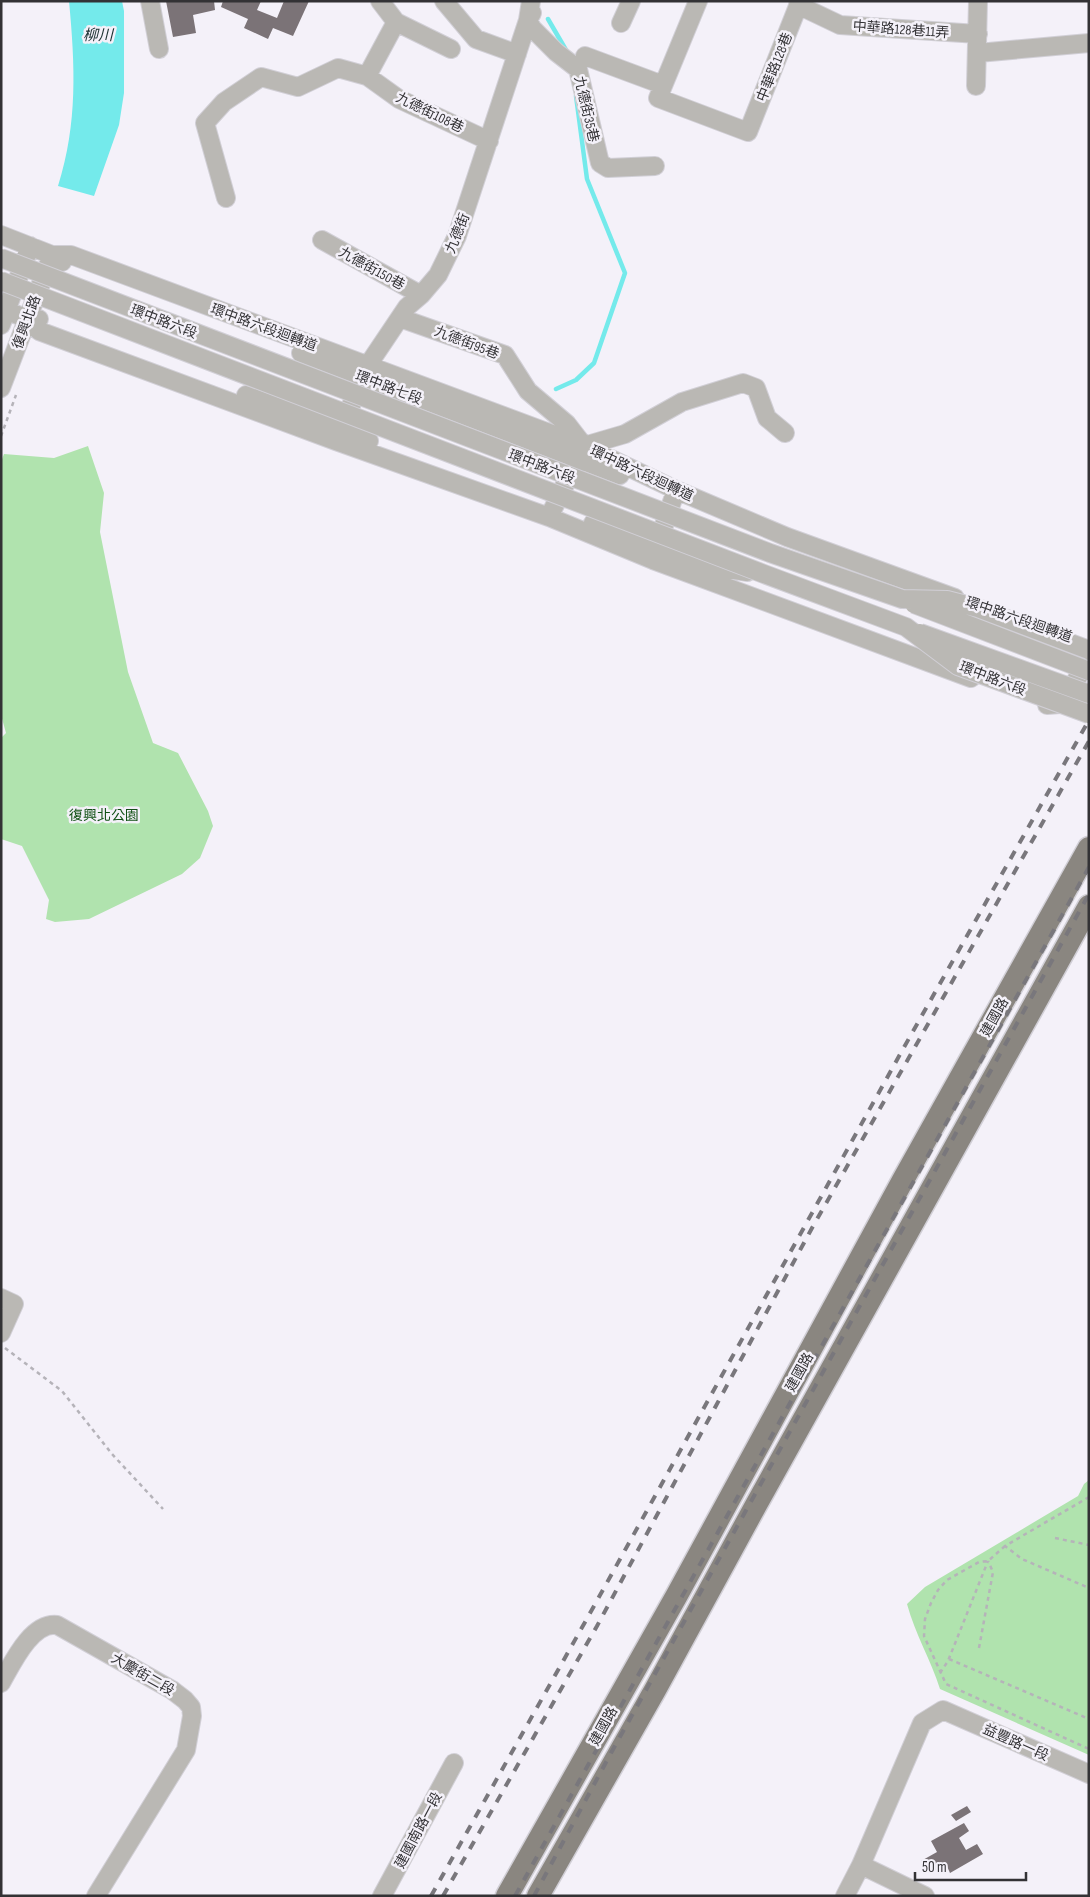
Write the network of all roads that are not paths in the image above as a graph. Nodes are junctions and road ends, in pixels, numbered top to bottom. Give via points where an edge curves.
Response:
1 (150, 1) edge
2 (380, 1) edge
3 (444, 1) edge
4 (531, 1) edge
5 (537, 1) edge
6 (631, 1) edge
7 (698, 1) edge
8 (978, 1) edge
9 (799, 3) edge
10 (528, 20) junction
11 (396, 22) junction
12 (620, 23) dead end
13 (978, 34) junction
14 (1089, 43) edge
15 (159, 49) dead end
16 (451, 49) dead end
17 (978, 53) junction
18 (518, 54) junction
19 (584, 56) dead end
20 (366, 76) junction
21 (663, 85) junction
22 (976, 86) dead end
23 (489, 141) junction
24 (655, 166) dead end
25 (226, 198) dead end
26 (1, 234) edge
27 (322, 240) dead end
28 (30, 246) junction
29 (52, 255) junction
30 (1, 258) edge
31 (1, 281) edge
32 (421, 295) junction
33 (3, 314) edge
34 (400, 318) junction
35 (27, 319) junction
36 (365, 371) junction
37 (1, 388) edge
38 (785, 433) dead end
39 (338, 436) junction
40 (581, 452) junction
41 (675, 493) junction
42 (551, 513) junction
43 (655, 553) junction
44 (770, 554) junction
45 (764, 574) junction
46 (902, 599) junction
47 (906, 627) junction
48 (1089, 650) edge
49 (1089, 671) edge
50 (1089, 694) edge
51 (1089, 714) edge
52 (1089, 848) edge
53 (1089, 906) edge
54 (8, 1301) edge
55 (1, 1333) edge
56 (1, 1683) edge
57 (454, 1763) dead end
58 (1089, 1774) edge
59 (861, 1865) junction
60 (96, 1896) edge
61 (382, 1896) edge
62 (507, 1896) edge
63 (538, 1896) edge
64 (845, 1896) edge
65 (925, 1896) edge

1 - 15 street
2 - 11 street
3 - 18 street via 476,39
4 - 10 street, 九德街
5 - 10 street
6 - 12 street
7 - 21 street
8 - 13 street
9 - 13 street, 中華路128巷11弄 via 840,24
9 - 21 street, 中華路128巷 via 748,132 658,98
10 - 18 street, 九德街
10 - 24 street, 九德街35巷 via 556,52 578,69 600,163 608,168
11 - 16 street
11 - 20 street
13 - 17 street
14 - 17 street
17 - 22 street
18 - 23 street, 九德街
19 - 21 street
20 - 23 street, 九德街108巷 via 398,99
20 - 25 street, 九德街108巷 via 338,68 298,87 261,77 224,102 205,122
23 - 32 street, 九德街 via 458,236 438,274
26 - 28 street, 環中路七段
27 - 32 street, 九德街150巷
28 - 29 street, 環中路七段
28 - 33 street, 復興北路
29 - 35 street, 復興北路
29 - 36 street, 環中路七段 via 65,263
30 - 44 street, 環中路六段, bridge
31 - 45 street, 環中路六段, bridge
32 - 34 street, 九德街
33 - 35 street, 環中路六段
34 - 36 street, 九德街
34 - 40 street, 九德街95巷 via 505,355 528,391 567,424
35 - 37 street, 復興北路
35 - 39 street, 環中路六段 via 44,320
36 - 39 street, 九德街
36 - 40 street, 環中路七段
38 - 40 street via 766,418 756,388 743,383 682,402 625,434
39 - 42 street, 環中路六段
40 - 41 street, 環中路七段
40 - 42 street
41 - 43 street
41 - 43 street, 環中路六段迴轉道 via 903,580 1077,638 1088,653 1068,699 1060,704 1044,706
41 - 44 street, 環中路七段 via 717,515
42 - 43 street, 環中路六段
43 - 45 street, 環中路六段
44 - 46 street, 環中路六段, bridge
45 - 47 street, 環中路六段, bridge
46 - 48 street, 環中路六段, bridge via 947,600 978,608
46 - 49 street, bridge
47 - 50 street, bridge
47 - 51 street, 環中路六段, bridge via 958,666
52 - 62 main road, 建國路
53 - 63 main road, 建國路
54 - 55 street
56 - 60 street, 大慶街二段 via 23,1645 50,1624 172,1690 191,1707 186,1750
57 - 61 street, 建國南路一段
58 - 59 street, 益豐路一段 via 943,1710 922,1723
59 - 64 street
59 - 65 street

